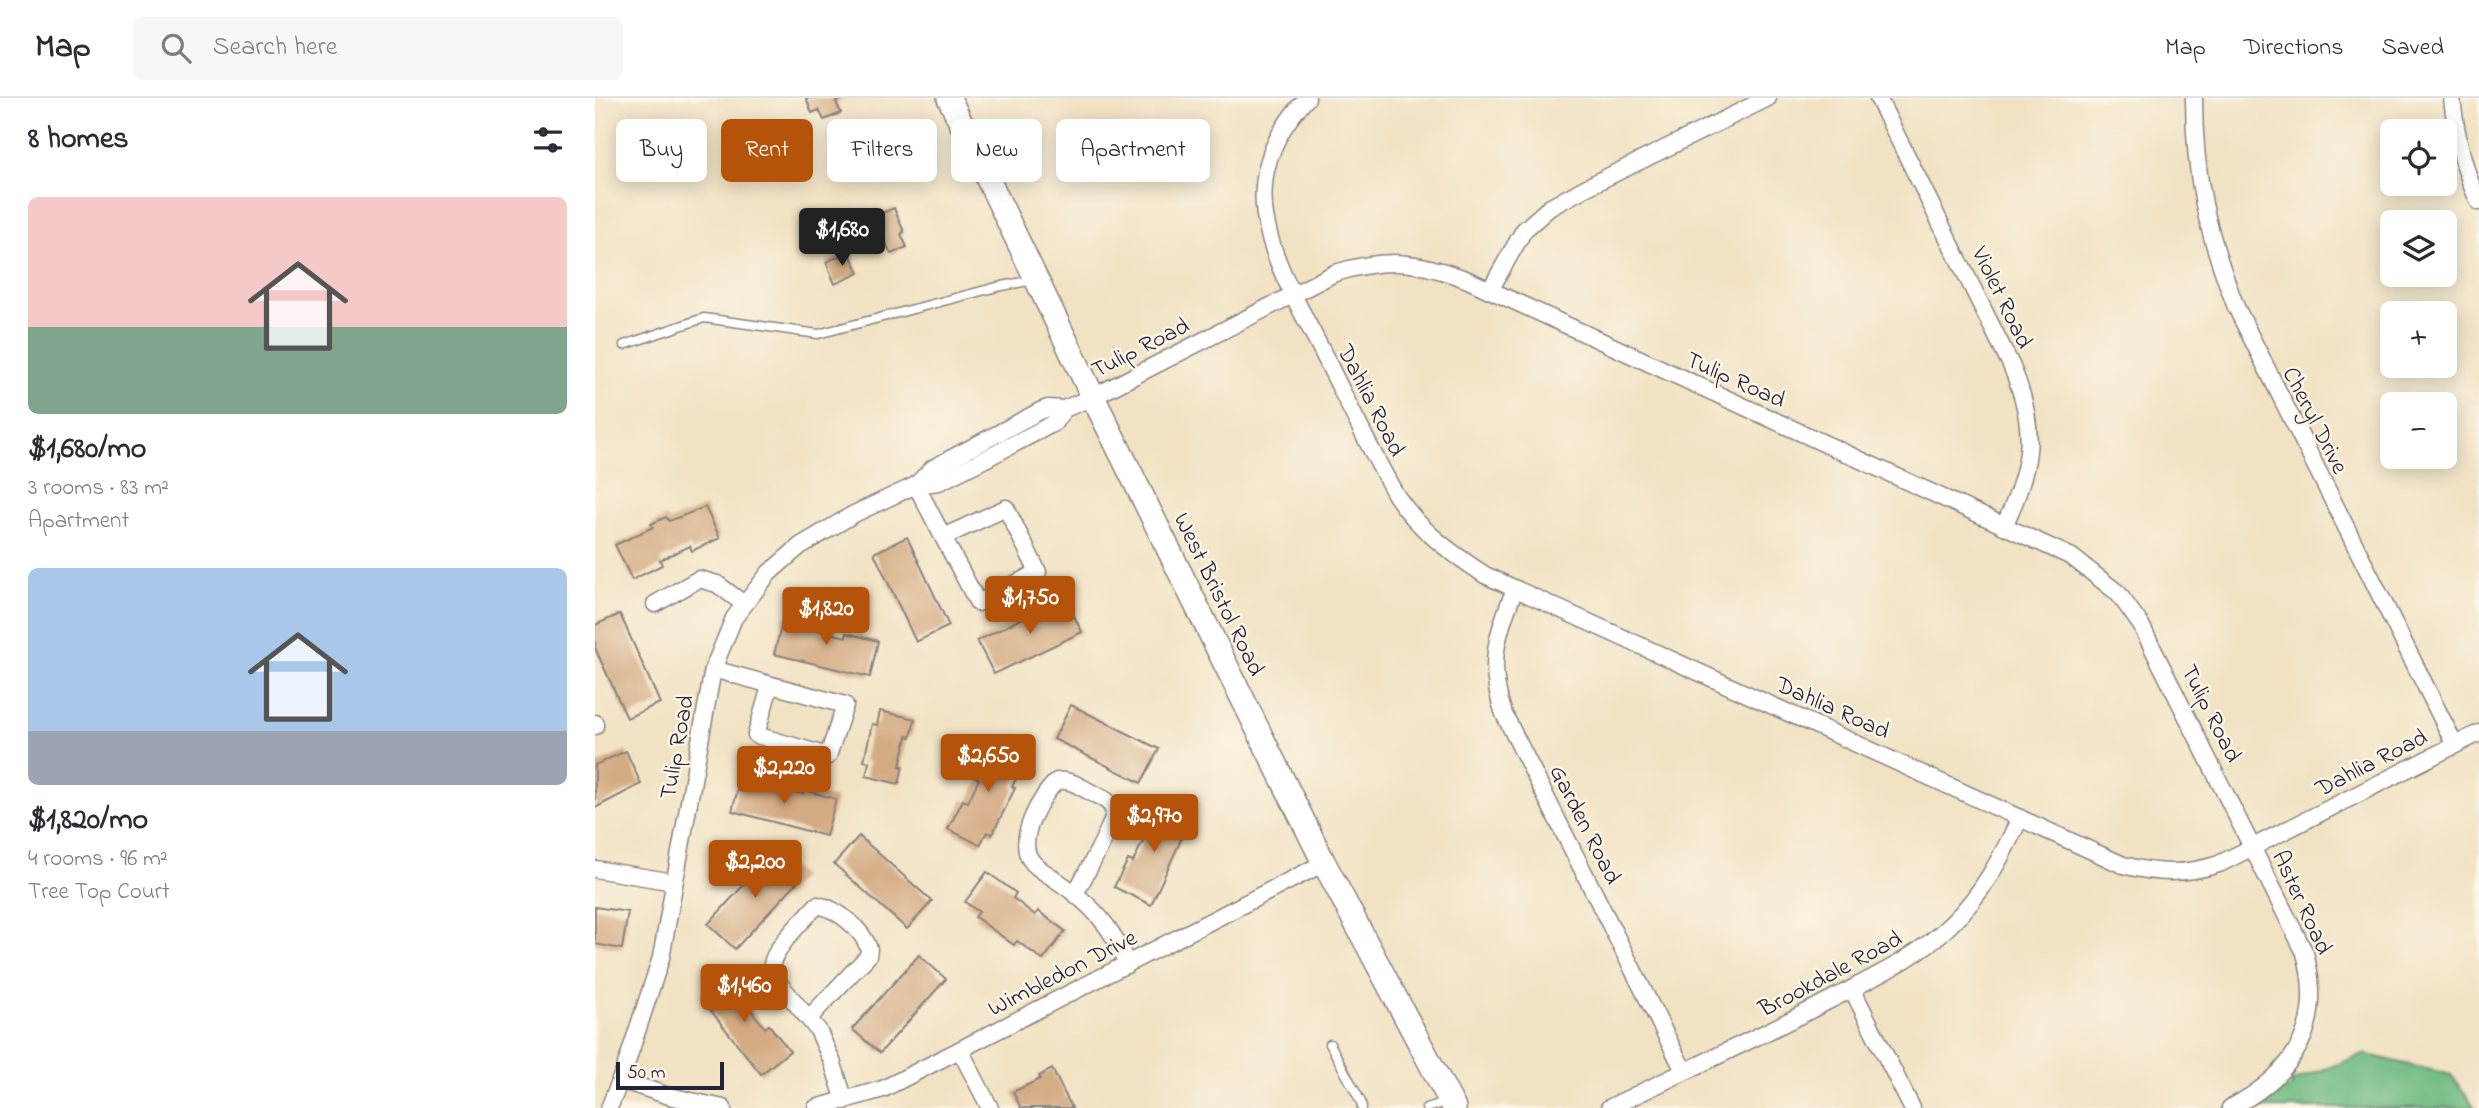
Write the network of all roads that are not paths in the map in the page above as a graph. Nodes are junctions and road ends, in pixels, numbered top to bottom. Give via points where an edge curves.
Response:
1 (949, 98) edge
2 (1307, 98) edge
3 (1767, 98) edge
4 (1878, 98) edge
5 (2194, 98) edge
6 (2452, 98) edge
7 (2479, 202) edge
8 (1036, 279) junction
9 (1490, 290) junction
10 (1293, 294) junction
11 (624, 345) dead end
12 (1093, 397) junction
13 (916, 485) junction
14 (2004, 526) junction
15 (943, 537) junction
16 (1515, 589) junction
17 (655, 604) dead end
18 (744, 604) junction
19 (713, 669) junction
20 (770, 686) junction
21 (2479, 733) edge
22 (2455, 745) junction
23 (2020, 817) junction
24 (2253, 847) junction
25 (1324, 863) junction
26 (595, 869) edge
27 (674, 882) junction
28 (1075, 894) junction
29 (1127, 965) junction
30 (1852, 989) junction
31 (809, 1018) junction
32 (1330, 1044) dead end
33 (960, 1050) junction
34 (1684, 1071) junction
35 (620, 1080) junction
36 (845, 1101) junction
37 (1452, 1105) edge
38 (609, 1108) edge
39 (723, 1108) edge
40 (817, 1108) edge
41 (990, 1108) edge
42 (1362, 1108) edge
43 (1426, 1108) edge
44 (1609, 1108) edge
45 (1912, 1108) edge
46 (2230, 1108) edge

1 - 8 main road, West Bristol Road
2 - 10 street, Dahlia Road via 1275,145 1263,205 1269,241
3 - 9 street via 1549,208 1524,230
4 - 14 street, Violet Road via 2011,365 2027,407 2027,466
5 - 22 street, Cheryl Drive via 2200,192 2235,307
6 - 7 street via 2458,142
8 - 11 lane via 818,334 704,318
8 - 12 main road, West Bristol Road
9 - 10 street, Tulip Road via 1446,271 1405,262 1335,273
9 - 14 street, Tulip Road
10 - 12 street, Tulip Road
10 - 16 street, Dahlia Road via 1383,473 1410,516 1447,551
12 - 13 street, Tulip Road via 1064,409 1053,423 939,482
12 - 25 main road, West Bristol Road
13 - 15 street
13 - 18 street, Tulip Road via 800,546 769,573
14 - 24 street, Tulip Road via 2072,557 2118,593 2134,613
15 - 15 street via 1006,508 1038,572 978,603
16 - 23 street, Dahlia Road
16 - 34 street, Garden Road via 1502,619 1493,663 1504,714
17 - 18 street via 699,579 717,584
18 - 19 street, Tulip Road
19 - 20 street
19 - 27 street, Tulip Road
20 - 20 street via 845,705 828,756 756,736
21 - 22 street, Dahlia Road
22 - 24 street, Dahlia Road
23 - 24 street, Dahlia Road via 2149,872 2204,869
23 - 30 street, Brookdale Road via 1990,877 1952,924 1911,957
24 - 46 street, Aster Road via 2305,953 2313,999 2305,1034 2287,1065 2255,1095
25 - 29 street, Wimbledon Drive
25 - 37 main road, West Bristol Road
26 - 27 street
27 - 35 street, Tulip Road via 661,958
28 - 28 street via 1032,863 1025,843 1044,797 1057,781 1067,779 1107,800 1114,814
28 - 29 street via 1104,919
29 - 33 street, Wimbledon Drive
30 - 34 street, Brookdale Road
30 - 45 street
31 - 31 street via 777,981 771,964 817,905 832,909 860,933 869,949 868,956
31 - 36 street via 825,1042
32 - 42 lane
33 - 36 street, Wimbledon Drive via 883,1089
33 - 41 street
34 - 44 street, Brookdale Road
35 - 38 street, Tulip Road
35 - 39 street
36 - 40 street, Wimbledon Drive
37 - 43 lane

